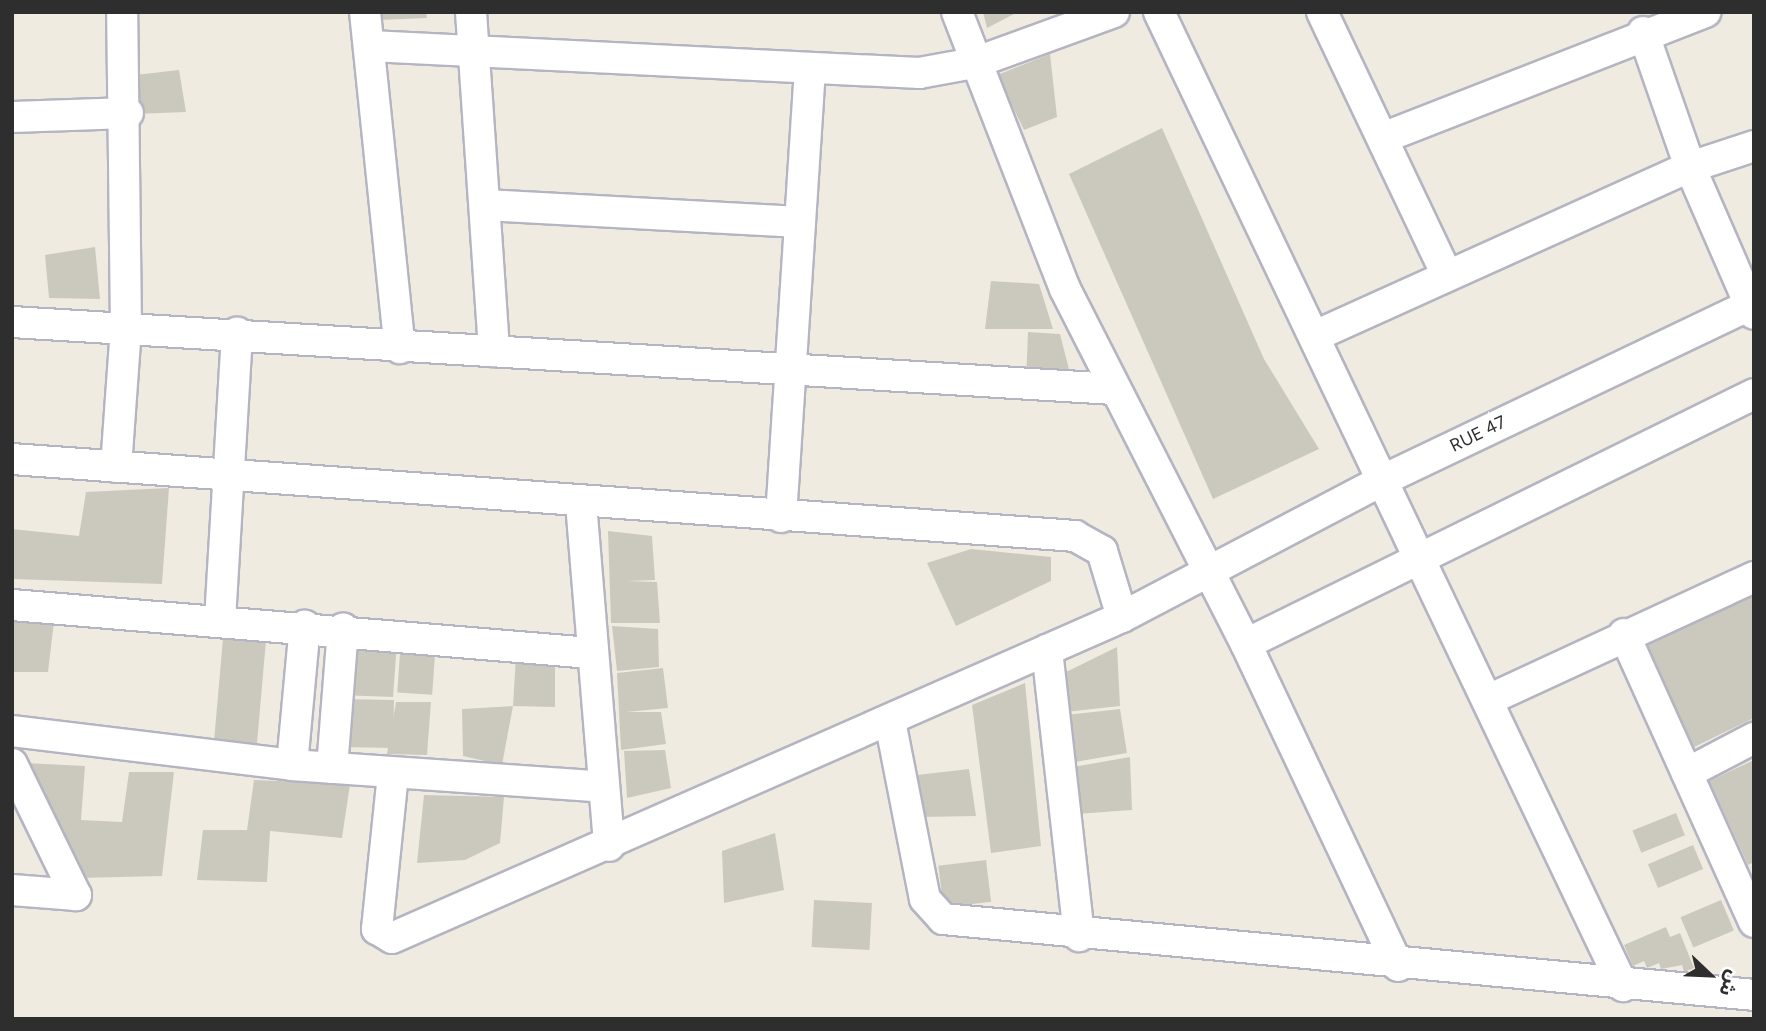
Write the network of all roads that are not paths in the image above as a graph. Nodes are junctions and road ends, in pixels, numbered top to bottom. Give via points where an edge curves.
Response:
1 (122, 12) edge
2 (365, 12) edge
3 (471, 12) edge
4 (957, 12) edge
5 (1114, 12) edge
6 (1159, 12) edge
7 (1705, 12) edge
8 (1327, 14) edge
9 (1643, 32) junction
10 (370, 46) junction
11 (476, 50) junction
12 (974, 63) junction
13 (810, 71) junction
14 (128, 113) junction
15 (12, 117) edge
16 (1385, 137) junction
17 (1754, 146) edge
18 (1690, 167) junction
19 (486, 205) junction
20 (799, 222) junction
21 (1446, 273) junction
22 (1752, 307) edge
23 (12, 322) edge
24 (126, 327) junction
25 (237, 332) junction
26 (1315, 336) junction
27 (400, 348) junction
28 (494, 351) junction
29 (789, 372) junction
30 (1115, 389) junction
31 (1752, 402) edge
32 (12, 459) edge
33 (116, 467) junction
34 (230, 477) junction
35 (1385, 479) junction
36 (581, 503) junction
37 (781, 517) junction
38 (1423, 558) junction
39 (1208, 575) junction
40 (1754, 577) edge
41 (12, 605) edge
42 (1122, 617) junction
43 (220, 620) junction
44 (305, 626) junction
45 (343, 628) junction
46 (1624, 634) junction
47 (1246, 644) junction
48 (1047, 650) junction
49 (591, 653) junction
50 (1488, 700) junction
51 (890, 721) junction
52 (12, 731) edge
53 (1754, 738) edge
54 (12, 764) edge
55 (292, 765) junction
56 (332, 768) junction
57 (1687, 773) junction
58 (393, 774) junction
59 (603, 787) junction
60 (609, 846) junction
61 (12, 890) edge
62 (1747, 890) edge
63 (1754, 922) edge
64 (1079, 936) junction
65 (1398, 966) junction
66 (1623, 986) junction
67 (1754, 995) edge

1 - 14 street
2 - 10 street
3 - 11 street
4 - 12 street
5 - 12 street
6 - 26 street
7 - 9 street
8 - 16 street
9 - 16 street
9 - 18 street
10 - 11 street
10 - 27 street
11 - 13 street
11 - 19 street
12 - 13 street via 919,74
12 - 30 street via 1065,289
13 - 20 street
14 - 15 street
14 - 24 street
16 - 21 street
17 - 18 street
18 - 21 street
18 - 22 street
19 - 20 street
19 - 28 street
20 - 29 street
21 - 26 street
22 - 35 street, RUE 47
23 - 24 street
24 - 25 street
24 - 33 street
25 - 27 street
25 - 34 street
26 - 35 street
27 - 28 street
28 - 29 street
29 - 30 street
29 - 37 street
30 - 39 street
31 - 38 street
32 - 33 street
33 - 34 street
34 - 36 street
34 - 43 street
35 - 38 street
35 - 39 street, RUE 47
36 - 37 street
36 - 49 street
37 - 42 street via 1091,540 1112,569
38 - 47 street
38 - 50 street
39 - 42 street, RUE 47
39 - 47 street
40 - 46 street
41 - 43 street
42 - 48 street, RUE 47
43 - 44 street
44 - 45 street
44 - 55 street
45 - 49 street
45 - 56 street
46 - 50 street
46 - 57 street
47 - 65 street
48 - 51 street, RUE 47
48 - 64 street
49 - 59 street
50 - 66 street
51 - 60 street, RUE 47
51 - 64 street via 925,899 935,915
52 - 55 street
53 - 57 street
54 - 61 street via 76,895
55 - 56 street
56 - 58 street
57 - 62 street
58 - 59 street
58 - 60 street, RUE 47 via 377,920 386,938
59 - 60 street
62 - 63 street
64 - 65 street
65 - 66 street
66 - 67 street

